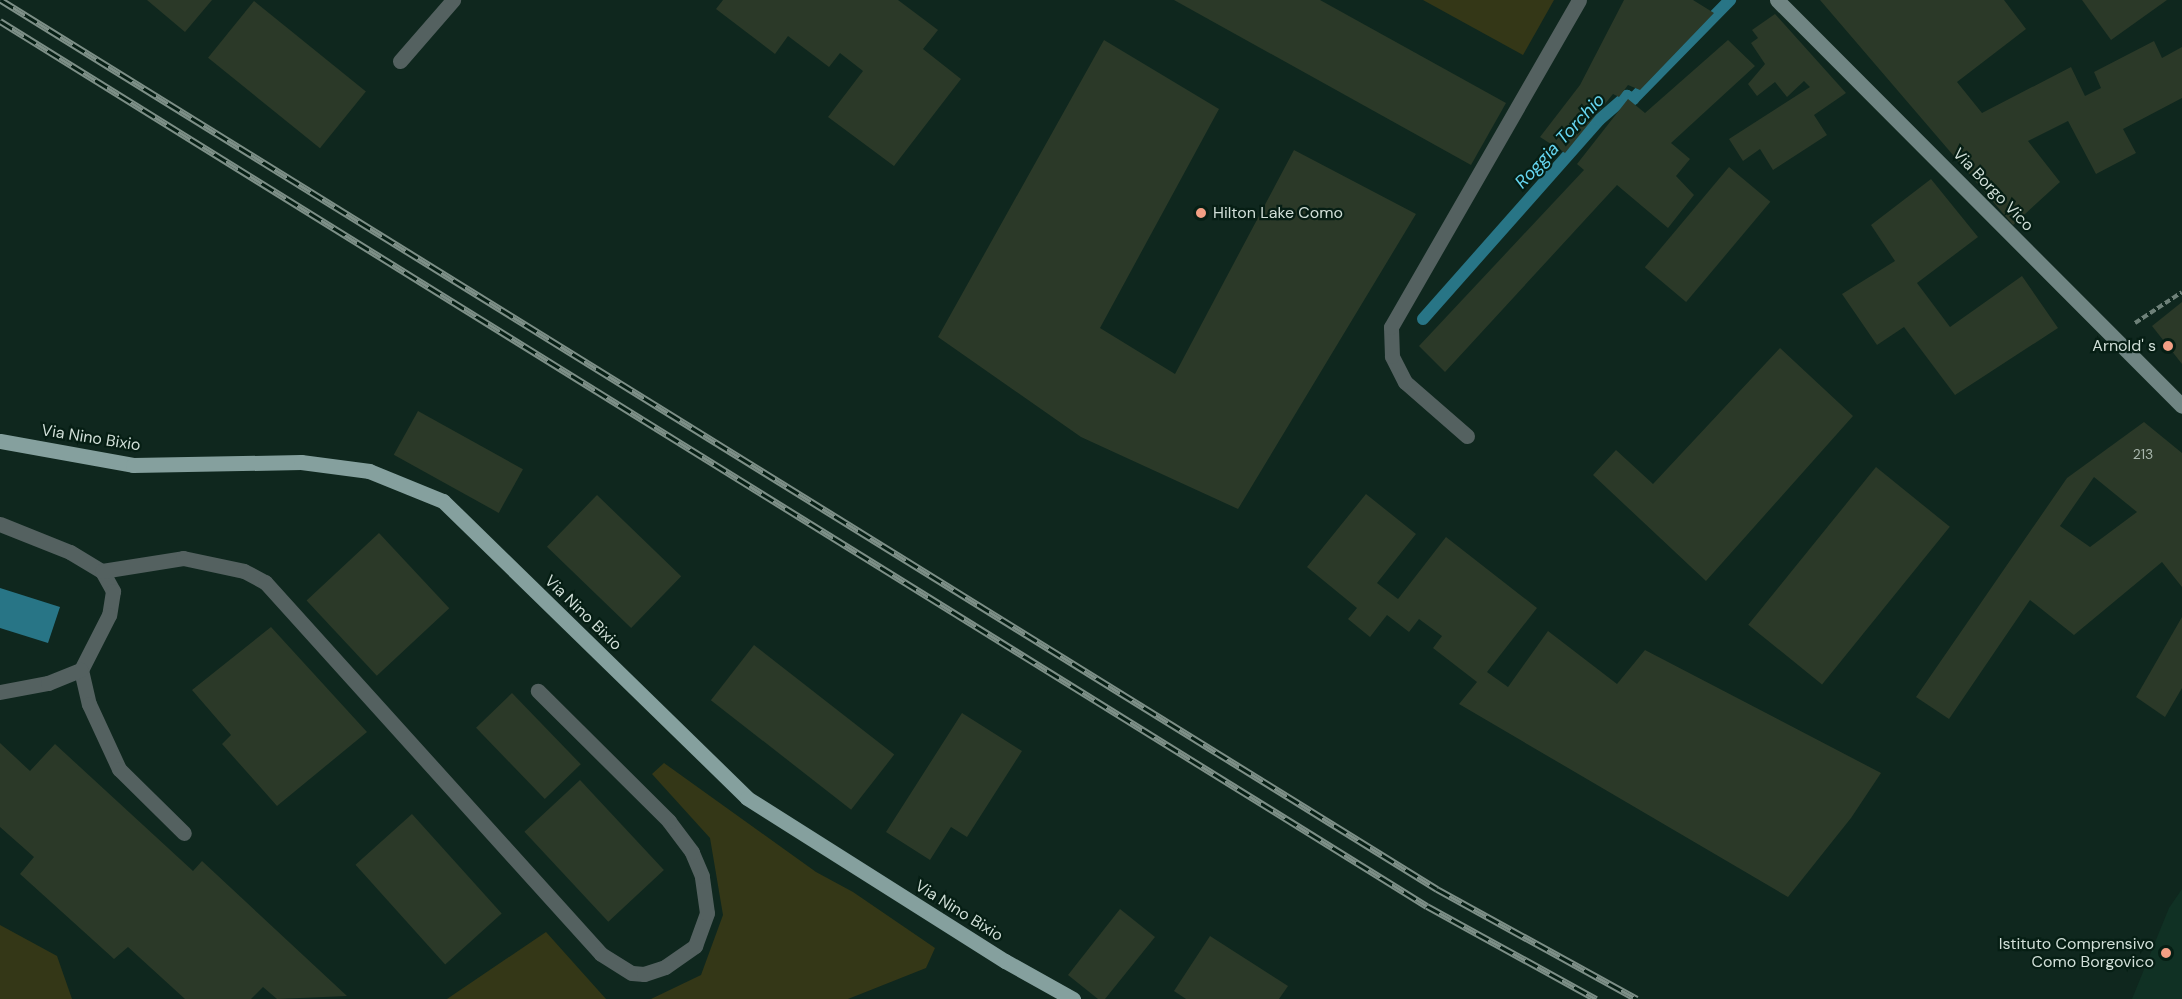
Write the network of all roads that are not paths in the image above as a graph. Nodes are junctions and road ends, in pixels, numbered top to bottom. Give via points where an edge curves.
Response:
1 (453, 0) edge
2 (1579, 0) edge
3 (1777, 0) edge
4 (400, 61) dead end
5 (2182, 406) edge
6 (1467, 436) dead end
7 (0, 441) edge
8 (0, 524) edge
9 (102, 571) junction
10 (81, 670) junction
11 (538, 691) dead end
12 (0, 692) edge
13 (184, 833) dead end
14 (1073, 999) edge

1 - 4 street
2 - 6 street via 1391,327 1392,356 1405,382
3 - 5 main road, Via Borgo Vico
7 - 14 main road, Via Nino Bixio via 133,465 301,462 369,471 442,501 747,798 1005,961
8 - 9 street via 70,552
9 - 10 street via 113,591 109,615
9 - 11 street via 183,558 244,571 265,582 602,954 632,973 644,974 665,967 694,946 707,913 702,876 692,852 669,821
10 - 12 street via 48,683
10 - 13 street via 89,704 119,769

